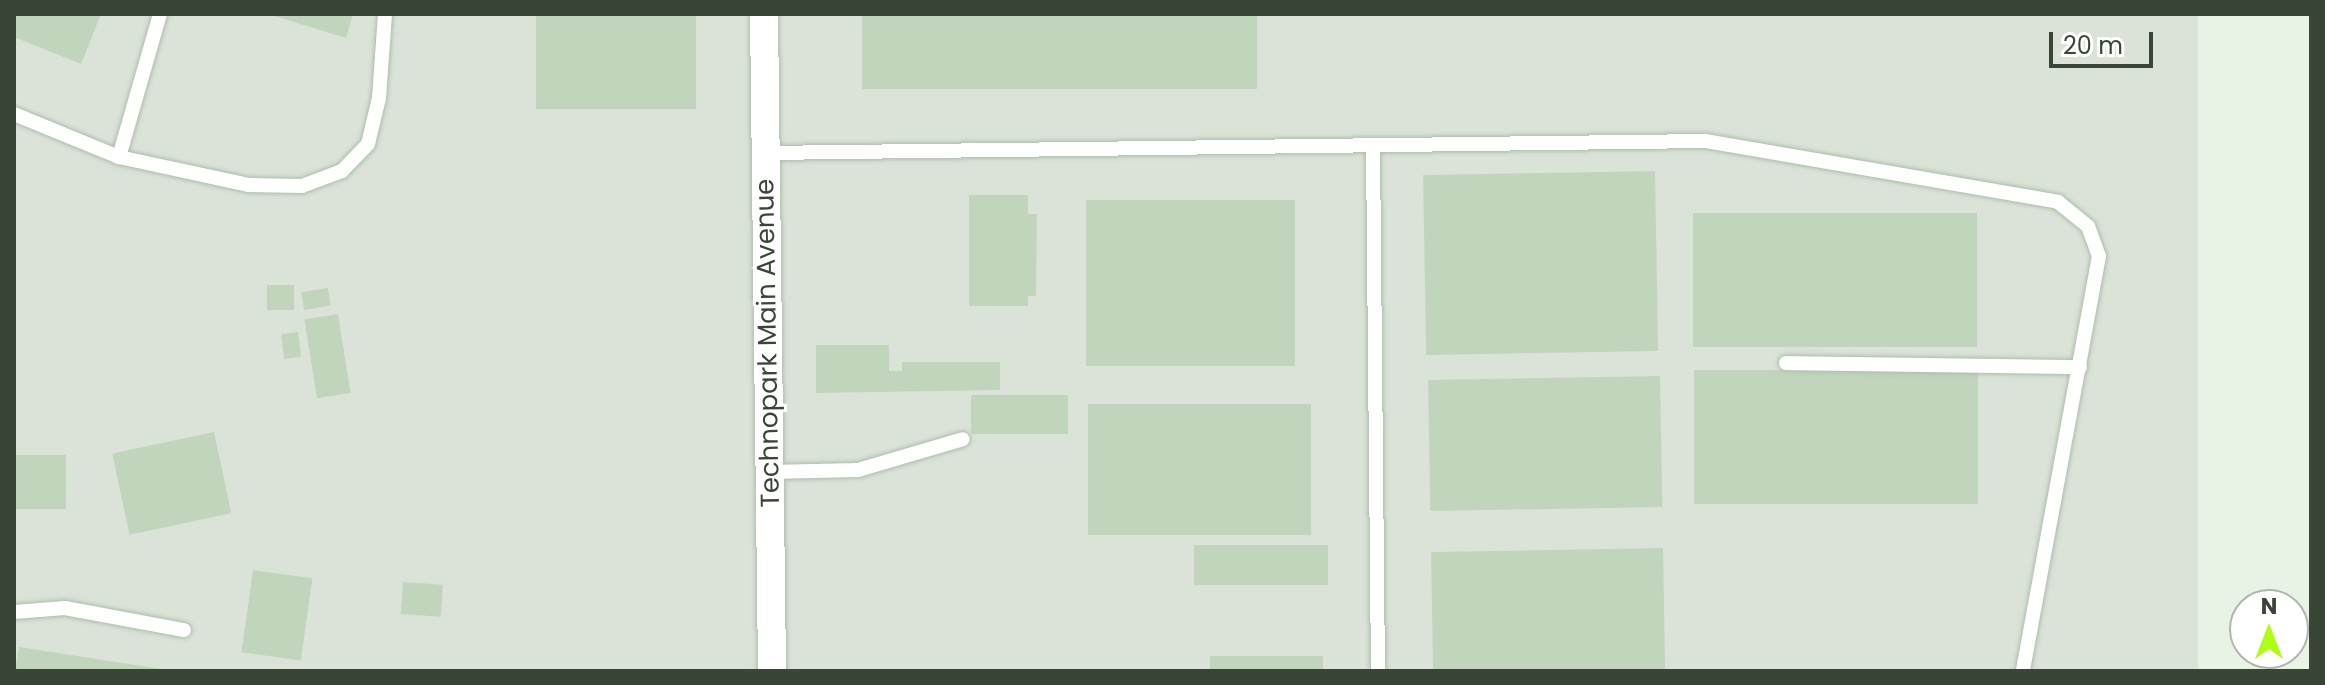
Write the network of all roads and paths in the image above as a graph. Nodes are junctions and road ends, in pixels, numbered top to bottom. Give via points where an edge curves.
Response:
1 (160, 14) edge
2 (385, 14) edge
3 (764, 14) edge
4 (14, 114) edge
5 (1373, 145) junction
6 (765, 153) junction
7 (119, 157) junction
8 (1786, 363) dead end
9 (2080, 367) junction
10 (963, 439) dead end
11 (769, 472) junction
12 (14, 612) edge
13 (184, 630) dead end
14 (772, 671) edge
15 (1378, 671) edge
16 (2023, 671) edge

1 - 7 lane
2 - 7 lane via 379,98 368,144 342,171 302,186 248,185
3 - 6 street, Technopark Main Avenue
4 - 7 lane
5 - 6 lane
5 - 9 lane via 1706,141 2058,202 2088,226 2099,256
5 - 15 lane
6 - 11 street, Technopark Main Avenue
8 - 9 lane
9 - 16 lane
10 - 11 lane via 858,470
11 - 14 street, Technopark Main Avenue
12 - 13 lane via 65,608

